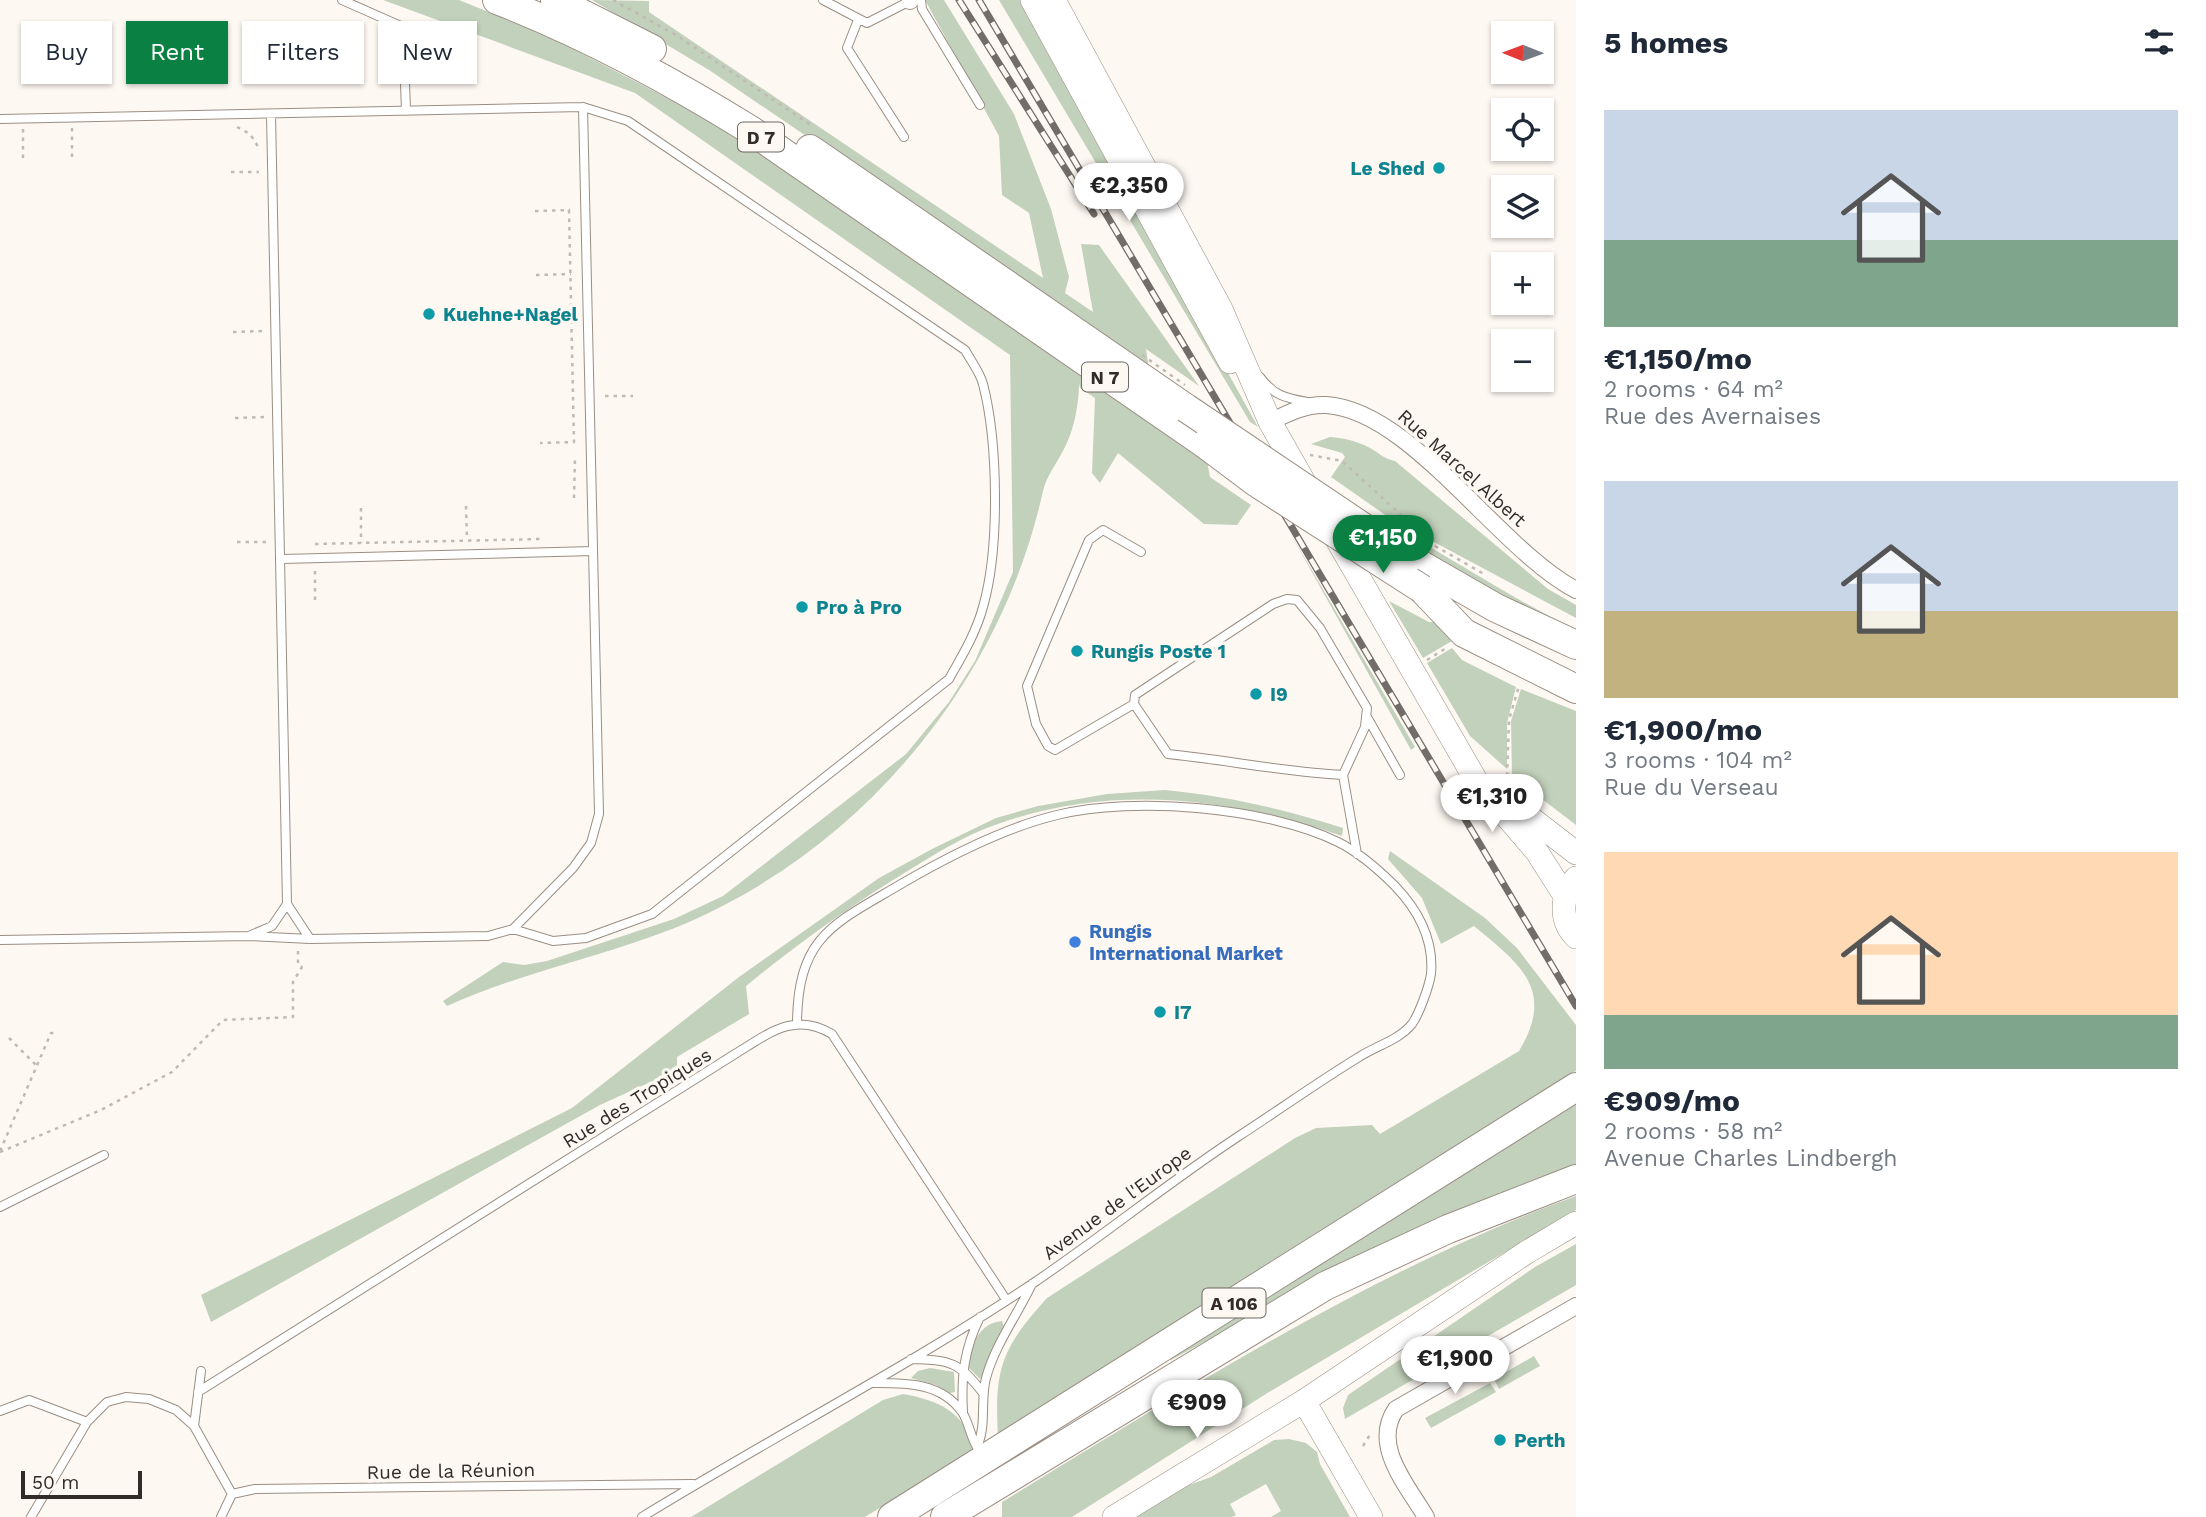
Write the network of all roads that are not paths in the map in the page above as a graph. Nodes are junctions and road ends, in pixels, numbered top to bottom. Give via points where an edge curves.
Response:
1 (342, 0) edge
2 (497, 0) edge
3 (555, 0) edge
4 (823, 0) edge
5 (914, 0) edge
6 (1031, 0) edge
7 (1054, 0) edge
8 (858, 20) junction
9 (980, 105) dead end
10 (583, 107) junction
11 (406, 111) junction
12 (271, 114) junction
13 (0, 118) edge
14 (904, 137) dead end
15 (1006, 297) junction
16 (1221, 310) junction
17 (1324, 405) junction
18 (1270, 422) junction
19 (593, 551) junction
20 (1141, 552) dead end
21 (282, 559) junction
22 (1422, 589) junction
23 (1576, 590) edge
24 (1576, 645) edge
25 (1576, 669) edge
26 (1576, 688) edge
27 (1134, 704) junction
28 (1366, 715) junction
29 (1459, 750) junction
30 (1343, 775) junction
31 (1400, 775) dead end
32 (1576, 853) edge
33 (1357, 854) junction
34 (1571, 887) edge
35 (287, 904) junction
36 (513, 929) junction
37 (249, 936) junction
38 (1576, 937) edge
39 (310, 939) junction
40 (0, 940) edge
41 (797, 1023) junction
42 (1576, 1087) edge
43 (104, 1155) dead end
44 (1576, 1179) edge
45 (0, 1207) edge
46 (1576, 1223) edge
47 (1032, 1284) junction
48 (1006, 1298) junction
49 (1576, 1306) edge
50 (980, 1317) junction
51 (911, 1359) junction
52 (963, 1368) junction
53 (201, 1371) dead end
54 (871, 1383) junction
55 (198, 1392) junction
56 (983, 1393) junction
57 (1304, 1401) junction
58 (0, 1411) edge
59 (963, 1412) junction
60 (87, 1422) junction
61 (194, 1426) junction
62 (696, 1484) junction
63 (232, 1494) junction
64 (31, 1517) edge
65 (221, 1517) edge
66 (642, 1517) edge
67 (892, 1517) edge
68 (945, 1517) edge
69 (1114, 1517) edge
70 (1371, 1517) edge
71 (1426, 1517) edge

1 - 11 lane via 403,27
2 - 15 highway, D 7 via 678,85
3 - 15 highway, D 7 via 724,92
4 - 8 lane
5 - 8 lane via 874,22
5 - 9 lane
6 - 18 main road via 1223,351
7 - 16 main road
8 - 14 lane via 847,48
10 - 11 lane
10 - 19 lane
10 - 36 lane via 628,121 965,350 982,381 992,446 993,550 984,606 949,679 652,914 586,938 553,941
11 - 12 lane
12 - 13 lane
12 - 21 lane
15 - 22 highway, N 7, bridge via 1268,490
15 - 24 highway, N 7, bridge via 1412,546 1496,608
16 - 17 lane via 1261,379 1275,394
16 - 18 main road
17 - 18 street, Rue Marcel Albert via 1304,407
17 - 23 street, Rue Marcel Albert via 1371,416 1395,433 1526,554
18 - 29 main road
19 - 21 lane
19 - 36 lane via 598,814 591,843 573,868
20 - 27 lane via 1103,530 1089,540 1027,686 1036,724 1055,750
21 - 35 lane
22 - 25 highway, N 7
22 - 26 highway via 1464,633
27 - 28 lane via 1135,695 1287,599 1297,600 1320,628 1359,691
27 - 30 lane via 1168,754
28 - 30 lane via 1366,727
28 - 31 lane
29 - 32 main road via 1502,796
29 - 34 main road via 1477,782
30 - 33 lane
33 - 41 lane, Avenue de l'Europe via 1338,842 1262,817 1204,808 1130,806 1058,814 1012,830 919,874 823,933 800,984
33 - 47 lane, Avenue de l'Europe via 1407,898 1425,924 1431,974 1413,1023 1202,1161
34 - 38 main road via 1566,921
35 - 37 lane via 272,926
35 - 39 lane
36 - 39 lane via 488,936
37 - 39 lane
37 - 40 lane
41 - 48 lane via 832,1034
41 - 55 lane, Rue des Tropiques via 735,1054
42 - 67 highway, A 106
43 - 45 lane
44 - 68 highway, A 106 via 1448,1229 1325,1286
46 - 57 main road
47 - 48 lane, Avenue de l'Europe
47 - 56 lane via 1000,1343
48 - 50 lane, Avenue de l'Europe
49 - 71 street via 1396,1409 1386,1445
50 - 51 lane, Avenue de l'Europe
50 - 52 lane
51 - 52 lane
51 - 54 lane, Avenue de l'Europe
52 - 56 lane
52 - 59 lane
53 - 55 lane
54 - 59 lane via 921,1384 939,1391
54 - 62 lane, Avenue de l'Europe
55 - 61 lane
56 - 59 lane via 983,1434 977,1447
57 - 69 main road
57 - 70 main road
58 - 60 lane via 29,1400
60 - 61 lane via 107,1402 126,1397 149,1399 176,1410
60 - 64 lane
61 - 63 lane
62 - 63 lane, Rue de la Réunion via 256,1489
62 - 66 lane, Avenue de l'Europe
63 - 65 lane

